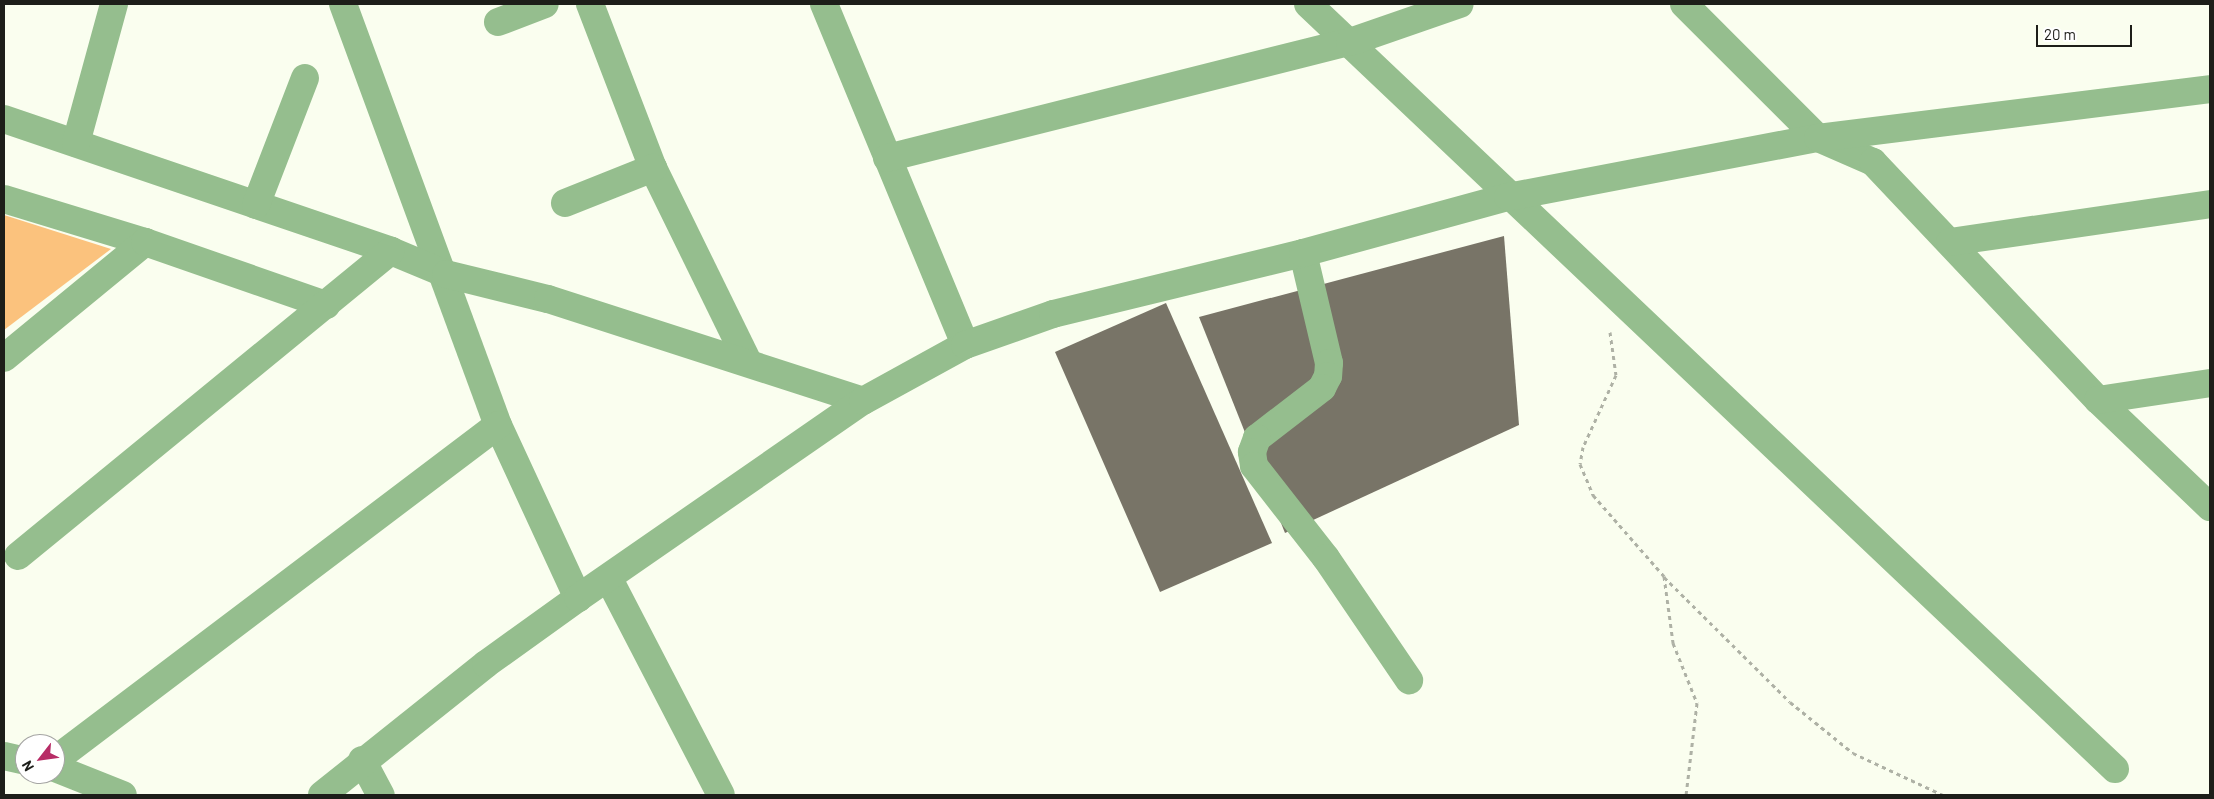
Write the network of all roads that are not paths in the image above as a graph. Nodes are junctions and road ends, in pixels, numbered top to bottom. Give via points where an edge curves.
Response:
1 (114, 4) edge
2 (343, 4) edge
3 (545, 4) edge
4 (590, 4) edge
5 (824, 4) edge
6 (1308, 4) edge
7 (1460, 4) edge
8 (1684, 4) edge
9 (498, 22) dead end
10 (1350, 42) junction
11 (305, 78) dead end
12 (2210, 89) edge
13 (4, 119) edge
14 (1818, 138) junction
15 (76, 143) junction
16 (887, 158) junction
17 (653, 168) junction
18 (1508, 197) junction
19 (4, 199) edge
20 (565, 203) dead end
21 (2210, 204) edge
22 (256, 205) junction
23 (146, 242) junction
24 (1950, 242) junction
25 (391, 251) junction
26 (1303, 253) junction
27 (446, 274) junction
28 (326, 305) junction
29 (965, 345) junction
30 (4, 358) edge
31 (748, 362) junction
32 (2210, 384) edge
33 (2098, 400) junction
34 (863, 401) junction
35 (498, 425) junction
36 (2210, 507) edge
37 (18, 556) dead end
38 (609, 579) junction
39 (578, 598) junction
40 (1409, 680) dead end
41 (65, 752) edge
42 (362, 760) junction
43 (2115, 769) dead end
44 (65, 772) edge
45 (123, 795) edge
46 (322, 795) edge
47 (381, 795) edge
48 (721, 795) edge

1 - 15 street
2 - 27 street
3 - 9 street
4 - 17 street
5 - 16 street
6 - 10 street
7 - 10 street
8 - 14 street
10 - 16 street
10 - 18 street
11 - 22 street
12 - 14 street
13 - 15 street
14 - 18 street
14 - 24 street via 1873,162
15 - 22 street
16 - 29 street
17 - 20 street
17 - 31 street
18 - 26 street
18 - 43 street via 1686,359
19 - 23 street
21 - 24 street
22 - 25 street
23 - 28 street
23 - 30 street
24 - 33 street
25 - 27 street
25 - 28 street
26 - 29 street via 1053,314
26 - 40 street via 1329,363 1328,376 1322,388 1257,438 1252,452 1254,466 1326,558
27 - 31 street via 548,298
27 - 35 street
28 - 37 street
29 - 34 street
31 - 34 street
32 - 33 street
33 - 36 street
34 - 38 street
35 - 39 street
35 - 41 street
38 - 39 street
38 - 48 street
39 - 42 street
42 - 46 street
42 - 47 street
44 - 45 street

